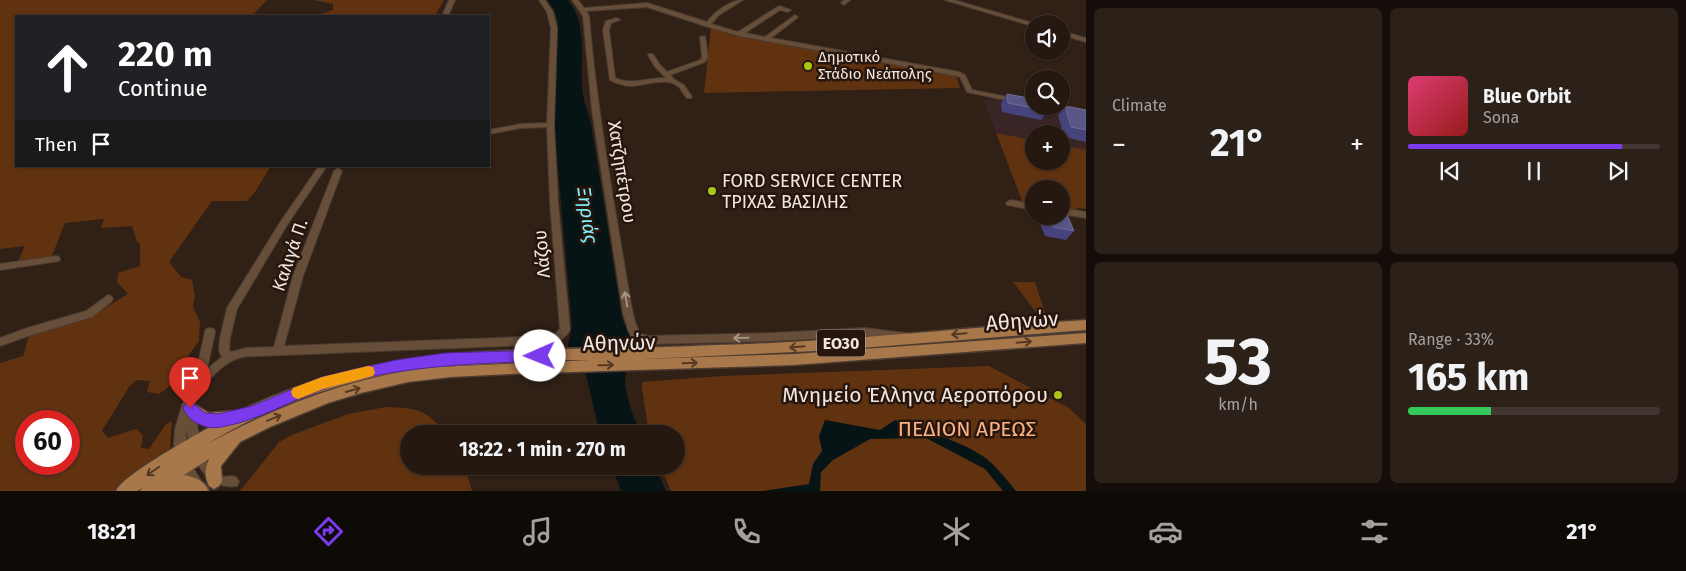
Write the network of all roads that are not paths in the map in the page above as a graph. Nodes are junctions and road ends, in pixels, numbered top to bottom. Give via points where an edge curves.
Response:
1 (452, 0) edge
2 (542, 0) edge
3 (574, 0) edge
4 (652, 0) edge
5 (740, 0) edge
6 (949, 0) edge
7 (621, 4) edge
8 (583, 10) junction
9 (788, 10) dead end
10 (445, 15) edge
11 (795, 17) dead end
12 (617, 20) dead end
13 (1025, 22) edge
14 (707, 25) junction
15 (738, 34) junction
16 (1070, 36) edge
17 (703, 37) dead end
18 (767, 38) junction
19 (1086, 40) edge
20 (651, 55) dead end
21 (666, 74) junction
22 (672, 80) junction
23 (969, 91) joint
24 (690, 97) dead end
25 (1025, 102) edge
26 (1070, 111) edge
27 (1086, 114) edge
28 (550, 125) junction
29 (490, 132) edge
30 (322, 167) edge
31 (338, 171) dead end
32 (1010, 203) dead end
33 (1025, 206) edge
34 (1070, 212) edge
35 (1086, 215) edge
36 (56, 259) dead end
37 (0, 267) edge
38 (108, 299) dead end
39 (1086, 325) edge
40 (210, 332) dead end
41 (637, 337) joint
42 (912, 337) junction
43 (1086, 338) edge
44 (555, 339) joint
45 (0, 342) edge
46 (278, 351) junction
47 (230, 358) junction
48 (640, 359) junction
49 (569, 360) junction
50 (202, 383) junction
51 (190, 404) junction
52 (253, 413) junction
53 (250, 429) junction
54 (198, 450) junction
55 (184, 458) junction
56 (209, 488) edge
57 (150, 490) edge
58 (124, 491) edge

1 - 10 street
2 - 28 street via 554,28
3 - 8 street
4 - 7 street
5 - 14 street via 716,14
6 - 13 street
7 - 8 street
7 - 14 street via 646,5
41 -> 8 street, Χατζηπέτρου via 630,321 615,235
9 - 15 street via 779,8
11 - 18 street
12 - 22 street via 608,22 606,30 612,79 635,83
14 - 15 street
15 - 18 street
16 - 19 street
17 - 21 street via 703,60
18 - 23 street via 959,74
20 - 21 street
21 - 22 street
22 - 24 street
23 - 25 street
26 - 27 street
28 - 29 street
28 - 44 street, Λάζου via 565,330
30 - 47 street via 232,308 224,351
31 - 46 street, Καλιγά Π. via 298,276
32 - 33 street
34 - 35 street
36 - 37 street
38 - 45 street via 89,314
39 -> 42 main road, Αθηνών / ΕΟ30
40 - 50 street
42 -> 41 street, Αθηνών via 865,332 648,340
42 -> 48 main road, Αθηνών / ΕΟ30
48 -> 43 main road, Αθηνών / ΕΟ30 via 838,358
44 - 46 street
46 - 47 street via 244,353
47 - 50 street
48 - 49 main road, Αθηνών / ΕΟ30
49 - 52 main road, Αθηνών / ΕΟ30 via 463,358 396,365 314,386
53 -> 49 main road, Αθηνών / ΕΟ30 via 323,399 394,379
50 - 51 street
51 - 52 main road via 196,415 207,421
51 - 54 street via 191,431
51 - 55 street via 181,424 180,442
52 - 54 main road, Αθηνών / ΕΟ30
53 - 54 main road, Αθηνών / ΕΟ30
53 - 56 main road via 227,447 216,461
54 - 55 main road, Αθηνών / ΕΟ30
54 - 56 street
55 - 56 street via 191,475
55 - 57 main road, Αθηνών / ΕΟ30
55 -> 58 main road, Αθηνών / ΕΟ30
56 - 57 main road via 181,481

